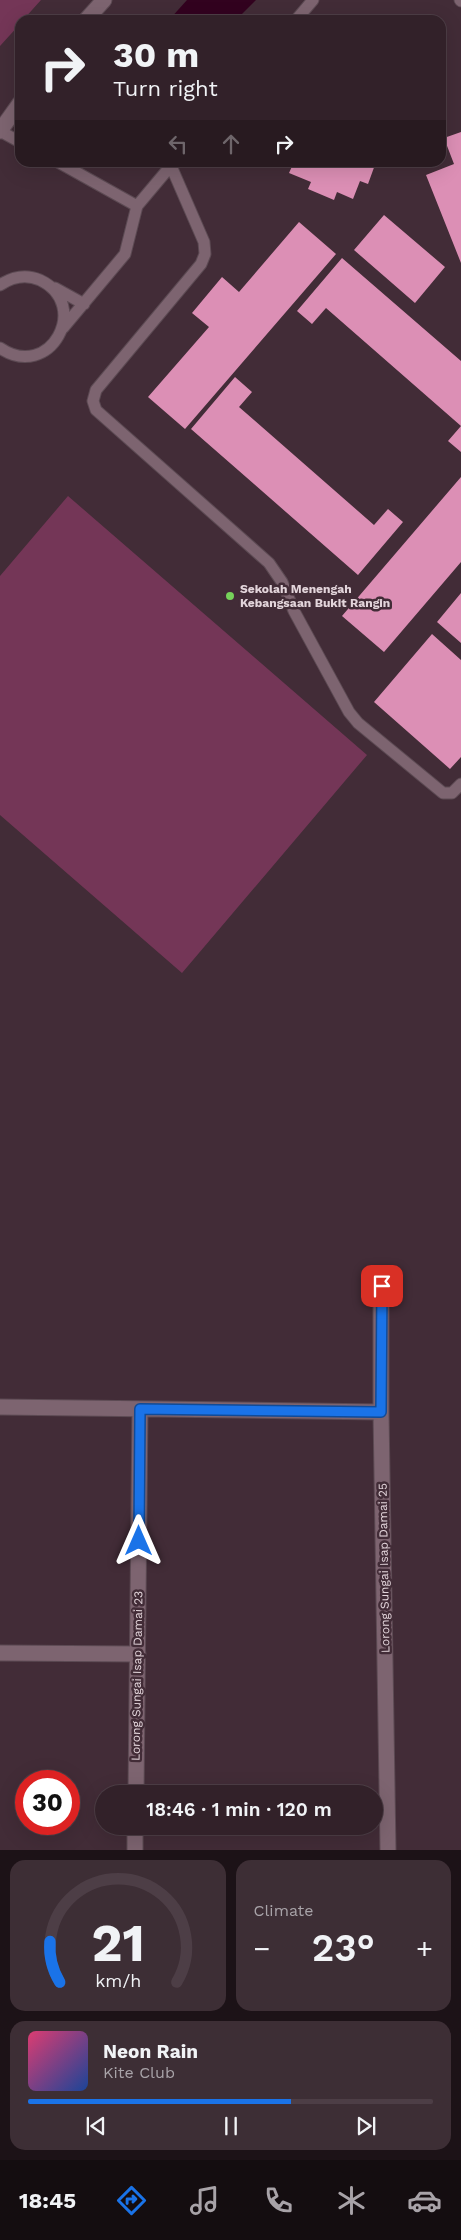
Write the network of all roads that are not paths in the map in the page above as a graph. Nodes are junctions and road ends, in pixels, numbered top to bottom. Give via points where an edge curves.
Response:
1 (104, 0) edge
2 (313, 0) edge
3 (90, 15) edge
4 (300, 15) edge
5 (15, 110) edge
6 (0, 131) edge
7 (15, 139) edge
8 (67, 167) edge
9 (170, 167) edge
10 (174, 167) edge
11 (137, 206) junction
12 (47, 283) junction
13 (0, 285) edge
14 (84, 304) junction
15 (62, 329) junction
16 (0, 348) edge
17 (461, 784) edge
18 (382, 1286) dead end
19 (0, 1408) edge
20 (140, 1409) junction
21 (381, 1412) junction
22 (0, 1653) edge
23 (138, 1654) junction
24 (136, 1785) edge
25 (135, 1835) edge
26 (135, 1850) edge
27 (388, 1850) edge

1 - 3 street
2 - 4 lane
5 - 6 street
6 - 7 lane
8 - 11 lane
9 - 11 lane
10 - 17 lane via 204,242 205,254 201,264 96,390 92,401 96,410 269,564 282,582 294,611 358,723 443,793 452,794
11 - 14 lane via 125,254
12 - 13 lane via 22,276 8,279
12 - 14 lane
12 - 15 lane via 60,299 64,319
14 - 15 lane
15 - 16 lane via 56,341 34,356 8,354
18 - 21 street, Lorong Sungai Isap Damai 25
19 - 20 street
20 - 21 street
20 - 23 street, Lorong Sungai Isap Damai 23
21 - 27 street, Lorong Sungai Isap Damai 25
22 - 23 street
23 - 24 street, Lorong Sungai Isap Damai 23
25 - 26 street

